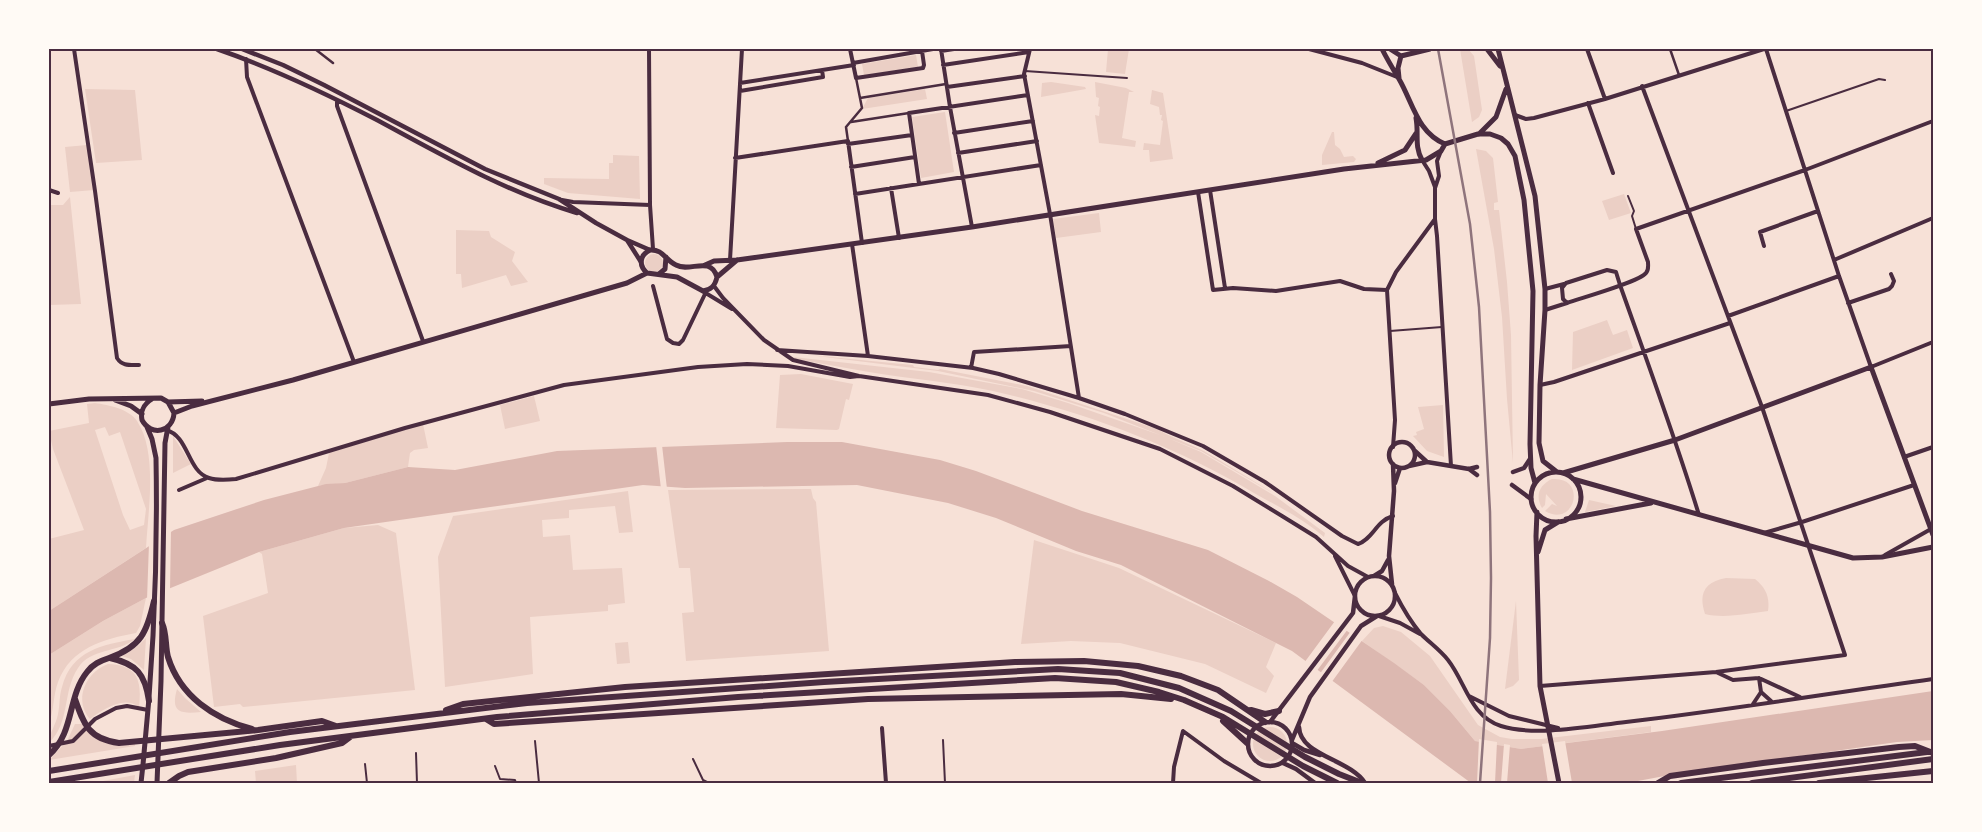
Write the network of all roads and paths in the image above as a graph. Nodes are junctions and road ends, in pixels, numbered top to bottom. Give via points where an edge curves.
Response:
1 (74, 49) edge
2 (217, 49) edge
3 (242, 49) edge
4 (315, 49) edge
5 (649, 49) edge
6 (742, 49) edge
7 (850, 49) edge
8 (894, 49) edge
9 (933, 49) edge
10 (954, 49) edge
11 (1309, 49) edge
12 (1382, 49) edge
13 (1390, 49) edge
14 (1430, 49) edge
15 (1486, 49) edge
16 (1498, 49) edge
17 (1587, 49) edge
18 (1670, 49) edge
19 (1765, 49) edge
20 (941, 50) edge
21 (1030, 50) edge
22 (922, 51) junction
23 (895, 55) junction
24 (1401, 56) junction
25 (246, 59) junction
26 (333, 62) dead end
27 (853, 64) junction
28 (943, 65) junction
29 (1502, 68) junction
30 (822, 70) junction
31 (1025, 71) junction
32 (1679, 75) junction
33 (1025, 76) junction
34 (856, 78) junction
35 (1127, 78) dead end
36 (1399, 79) junction
37 (1886, 80) dead end
38 (740, 83) junction
39 (324, 85) junction
40 (946, 86) junction
41 (1642, 86) junction
42 (1507, 87) junction
43 (740, 91) junction
44 (320, 92) junction
45 (1028, 96) junction
46 (860, 98) junction
47 (1605, 99) junction
48 (340, 102) junction
49 (1588, 103) junction
50 (950, 107) junction
51 (1414, 111) junction
52 (1786, 111) junction
53 (1513, 112) junction
54 (909, 113) junction
55 (1033, 121) junction
56 (1933, 121) edge
57 (850, 122) junction
58 (1418, 132) junction
59 (954, 133) junction
60 (1478, 134) junction
61 (912, 135) junction
62 (1037, 141) junction
63 (848, 143) junction
64 (1445, 144) junction
65 (1440, 151) junction
66 (958, 153) junction
67 (916, 157) junction
68 (735, 158) junction
69 (1422, 160) junction
70 (1041, 165) junction
71 (1372, 165) junction
72 (851, 167) junction
73 (1805, 170) junction
74 (1612, 173) dead end
75 (963, 177) junction
76 (919, 184) junction
77 (891, 188) junction
78 (1436, 188) junction
79 (49, 190) edge
80 (1210, 190) junction
81 (1198, 192) junction
82 (58, 193) dead end
83 (856, 194) junction
84 (1628, 196) dead end
85 (559, 200) junction
86 (650, 205) junction
87 (1690, 210) junction
88 (1818, 212) junction
89 (581, 214) junction
90 (1050, 214) junction
91 (1933, 218) edge
92 (1434, 219) junction
93 (972, 227) junction
94 (1636, 229) junction
95 (1424, 235) junction
96 (1438, 236) junction
97 (899, 238) junction
98 (627, 240) junction
99 (862, 243) junction
100 (852, 244) junction
101 (1764, 246) dead end
102 (651, 250) junction
103 (666, 257) junction
104 (730, 260) junction
105 (737, 260) junction
106 (1834, 260) junction
107 (641, 262) junction
108 (705, 265) junction
109 (647, 273) junction
110 (1891, 274) dead end
111 (656, 275) junction
112 (1839, 276) junction
113 (717, 277) junction
114 (1566, 283) junction
115 (1620, 285) junction
116 (653, 286) dead end
117 (714, 286) junction
118 (1225, 288) junction
119 (1545, 289) junction
120 (1387, 290) junction
121 (704, 292) junction
122 (1567, 303) junction
123 (1848, 303) junction
124 (734, 310) junction
125 (1546, 310) junction
126 (1728, 316) junction
127 (1730, 323) junction
128 (1442, 327) junction
129 (1390, 331) junction
130 (423, 341) junction
131 (1933, 342) edge
132 (1071, 346) junction
133 (777, 350) junction
134 (1643, 352) junction
135 (868, 356) junction
136 (354, 362) junction
137 (139, 365) dead end
138 (1871, 367) junction
139 (971, 368) junction
140 (859, 376) junction
141 (1540, 385) junction
142 (102, 398) junction
143 (1079, 398) junction
144 (152, 399) junction
145 (210, 401) junction
146 (168, 402) junction
147 (49, 404) edge
148 (1762, 407) junction
149 (174, 413) junction
150 (142, 414) junction
151 (147, 427) junction
152 (166, 429) junction
153 (1675, 440) junction
154 (1393, 447) junction
155 (1933, 447) edge
156 (1414, 451) junction
157 (1904, 457) junction
158 (1530, 459) junction
159 (1427, 462) junction
160 (1393, 464) junction
161 (1451, 466) junction
162 (1408, 467) junction
163 (1477, 467) dead end
164 (1400, 468) junction
165 (1469, 469) junction
166 (1513, 472) dead end
167 (1557, 472) junction
168 (1564, 473) junction
169 (1477, 475) dead end
170 (207, 478) junction
171 (1573, 479) junction
172 (1535, 483) junction
173 (1512, 485) dead end
174 (1914, 486) junction
175 (179, 490) dead end
176 (1394, 491) junction
177 (1531, 499) junction
178 (1654, 502) junction
179 (1537, 512) junction
180 (1699, 515) junction
181 (1393, 516) junction
182 (1566, 519) junction
183 (1559, 521) junction
184 (1802, 522) junction
185 (1933, 531) edge
186 (1763, 533) junction
187 (1810, 546) junction
188 (1933, 547) edge
189 (1333, 552) junction
190 (1537, 555) junction
191 (1390, 556) junction
192 (1882, 557) junction
193 (1374, 576) junction
194 (1368, 577) junction
195 (1393, 587) junction
196 (1395, 592) junction
197 (1354, 596) junction
198 (154, 601) junction
199 (1378, 616) junction
200 (162, 623) joint
201 (1423, 636) junction
202 (164, 640) junction
203 (110, 658) junction
204 (1716, 672) junction
205 (1759, 678) junction
206 (1933, 679) edge
207 (1540, 686) junction
208 (1761, 692) junction
209 (1467, 695) junction
210 (1800, 697) junction
211 (75, 699) junction
212 (149, 701) junction
213 (1234, 701) junction
214 (1772, 701) junction
215 (1752, 704) junction
216 (148, 710) junction
217 (1279, 711) junction
218 (435, 714) junction
219 (484, 719) junction
220 (1268, 722) junction
221 (1299, 724) junction
222 (338, 726) junction
223 (882, 728) dead end
224 (1565, 729) junction
225 (258, 730) junction
226 (352, 736) junction
227 (943, 740) dead end
228 (535, 741) dead end
229 (1292, 741) junction
230 (1247, 743) junction
231 (49, 746) edge
232 (416, 753) dead end
233 (49, 755) edge
234 (1933, 755) edge
235 (1329, 758) junction
236 (693, 759) dead end
237 (1282, 763) junction
238 (366, 764) dead end
239 (495, 766) dead end
240 (49, 771) edge
241 (1933, 771) edge
242 (49, 782) edge
243 (141, 783) edge
244 (157, 783) edge
245 (169, 783) edge
246 (367, 783) edge
247 (417, 783) edge
248 (516, 783) edge
249 (539, 783) edge
250 (709, 783) edge
251 (886, 783) edge
252 (945, 783) edge
253 (1174, 783) edge
254 (1261, 783) edge
255 (1315, 783) edge
256 (1337, 783) edge
257 (1364, 783) edge
258 (1559, 783) edge
259 (1658, 783) edge
260 (1681, 783) edge
261 (1752, 783) edge
262 (1819, 783) edge

1 - 137 street via 117,358 126,365
2 - 25 street
3 - 39 street
4 - 26 street
5 - 86 street
6 - 38 street
7 - 27 street
8 - 23 street
9 - 22 street
10 - 20 street
11 - 36 street via 1362,63
12 - 36 main road
13 - 24 main road
14 - 24 main road
15 - 29 main road
16 - 29 main road
17 - 47 street
18 - 32 street
19 - 32 street
19 - 52 street
20 - 28 street
21 - 28 street
21 - 31 street
22 - 23 street
22 - 34 street via 923,68
23 - 27 street
24 - 36 main road
25 - 44 street
25 - 136 street via 247,77
27 - 30 street
27 - 34 street
28 - 40 street
29 - 42 main road
30 - 38 street
30 - 43 street via 823,77
31 - 33 street
31 - 35 lane
32 - 41 street
33 - 40 street
33 - 45 street
34 - 46 street
36 - 51 main road
37 - 52 lane via 1879,79
38 - 43 street
39 - 44 street
39 - 85 street via 485,169
40 - 46 street
40 - 50 street
41 - 47 street
41 - 87 street
42 - 53 main road
42 - 60 main road via 1496,117
43 - 68 street
44 - 48 street
45 - 50 street
45 - 55 street
46 - 57 street via 862,108
47 - 49 street
48 - 89 street via 482,176
48 - 130 street via 337,106
49 - 53 street via 1526,120
49 - 74 street
50 - 54 street
50 - 59 street
51 - 58 main road
51 - 64 main road via 1425,130
52 - 73 street
53 - 119 main road via 1535,196
54 - 57 street
54 - 61 street
55 - 59 street
55 - 62 street
56 - 73 street
57 - 63 street via 846,127
58 - 69 main road via 1416,149
58 - 71 main road via 1405,150
59 - 66 street
60 - 64 main road
60 - 158 main road via 1494,135 1512,148 1524,200 1534,306
61 - 63 street
61 - 67 street
62 - 66 street
62 - 70 street
63 - 68 street
63 - 72 street
64 - 65 main road
65 - 69 main road
65 - 78 street
66 - 75 street
67 - 72 street
67 - 76 street
68 - 104 street
69 - 71 main road
69 - 78 street
70 - 75 street
70 - 90 street
71 - 80 main road
72 - 83 street
73 - 87 street
73 - 88 street
75 - 76 street
75 - 93 street
76 - 77 street
77 - 83 street
77 - 97 street
78 - 92 street
79 - 82 street
80 - 81 main road
80 - 118 street
81 - 90 main road
81 - 118 street via 1213,290
83 - 99 street
84 - 94 lane
85 - 86 street
85 - 89 street
86 - 102 street
87 - 94 street
87 - 126 street
88 - 101 street via 1760,232
88 - 106 street
89 - 98 street
90 - 93 main road
90 - 132 street
91 - 106 street
92 - 95 street
92 - 96 street
93 - 97 main road
94 - 115 street via 1648,262 1648,272
95 - 96 street via 1432,232
95 - 120 street via 1396,272
96 - 128 street
97 - 99 main road
98 - 102 street
98 - 107 street
99 - 100 main road
100 - 105 main road
100 - 135 street
102 - 103 main road via 662,252
102 - 107 main road via 644,254
103 - 108 main road via 680,267
103 - 111 main road via 665,268
104 - 105 main road
104 - 108 main road
105 - 113 main road
106 - 112 street
107 - 109 main road
108 - 113 main road
109 - 111 main road
109 - 130 main road via 627,283
110 - 123 street via 1894,281 1889,289
111 - 121 main road via 677,276
112 - 123 street
112 - 126 street
113 - 117 main road
114 - 115 street via 1612,270 1616,272
114 - 119 street
114 - 122 street via 1562,288 1563,299
115 - 122 street
115 - 134 street
116 - 121 street via 667,339 679,344
117 - 121 main road
117 - 124 street
118 - 120 street via 1276,291 1340,281 1364,289
119 - 125 main road
120 - 129 street
121 - 124 street
122 - 125 street
123 - 138 street
124 - 133 street
125 - 141 main road
126 - 127 street
127 - 134 street
127 - 148 street
128 - 129 lane
128 - 161 street
129 - 154 street via 1395,420
130 - 136 main road
131 - 138 street
132 - 139 street via 974,352
132 - 143 street
133 - 135 street
133 - 140 street via 802,363
134 - 141 street
134 - 153 street
135 - 139 street
136 - 145 main road
138 - 148 main road
138 - 157 main road
139 - 143 street
140 - 170 street via 747,364 698,367 564,385 236,479
140 - 189 street via 988,395 1160,449 1233,486 1316,537
141 - 167 main road via 1541,458
142 - 144 main road
142 - 147 main road
142 - 150 main road via 131,406
143 - 181 street via 1202,446 1265,482 1351,542 1364,542 1383,520
144 - 146 main road via 161,398
144 - 150 main road via 144,405
145 - 146 main road
145 - 149 main road
146 - 149 main road
148 - 153 main road
148 - 184 street
149 - 152 main road via 173,421
150 - 151 main road
151 - 152 main road
151 - 198 main road via 154,449 156,475
152 - 170 street via 176,434 198,471
152 - 200 main road
153 - 168 main road
153 - 180 street
154 - 156 street via 1404,443
154 - 160 street via 1390,457
155 - 157 street
156 - 159 street
156 - 162 street via 1414,460
157 - 174 main road
158 - 166 street via 1524,468
158 - 172 main road
159 - 161 street
159 - 162 street
160 - 164 street
160 - 176 street
161 - 165 street
162 - 164 street
163 - 165 street
164 - 176 street
165 - 169 street
167 - 168 main road
167 - 172 main road via 1545,474
168 - 171 main road
170 - 175 street
171 - 178 main road
171 - 182 main road via 1579,489 1580,501 1575,512
172 - 177 main road
173 - 177 street
174 - 184 street
174 - 185 main road
176 - 181 street
177 - 179 main road
178 - 180 main road
178 - 182 main road
179 - 183 main road via 1547,520
179 - 190 main road
180 - 186 main road
181 - 191 street
182 - 183 main road
183 - 190 main road via 1545,530
184 - 186 street
184 - 187 street
185 - 192 street
186 - 187 main road
187 - 192 main road via 1853,558
187 - 204 street via 1845,655
188 - 192 main road
189 - 194 street via 1348,566
189 - 197 street
190 - 207 main road
191 - 193 street via 1382,571
191 - 195 street
193 - 194 street
193 - 195 street via 1386,579
194 - 197 street via 1358,584
195 - 196 street
196 - 199 street via 1393,605
196 - 201 street via 1405,614
197 - 199 street via 1361,611
197 - 217 street via 1354,610 1349,618
198 - 203 highway via 148,628 140,639
198 - 212 main road
199 - 201 street via 1400,623
199 - 221 street via 1361,626 1310,697
200 - 202 highway via 166,632
201 - 209 street via 1450,662
202 - 225 highway via 174,672 192,696 234,724
202 - 244 main road
203 - 211 highway via 96,664 86,674
203 - 212 highway via 124,661 138,670
204 - 205 street via 1733,680
204 - 207 street
205 - 208 street
205 - 210 street
206 - 210 street
207 - 258 main road
208 - 214 street
208 - 215 street
209 - 224 street via 1509,716
209 - 224 street via 1480,713 1501,726 1531,730
210 - 214 street
211 - 225 highway via 86,726 99,738 108,741 135,743
211 - 233 highway via 65,734
212 - 216 main road
213 - 217 highway via 1260,714
213 - 218 highway via 1206,685 1158,670 1110,662 1061,661 625,687 463,704
213 - 220 highway
214 - 215 street
215 - 224 street
216 - 231 street via 128,706 116,708 95,719 73,741
216 - 243 main road
217 - 220 street
218 - 222 highway
218 - 257 highway via 527,703 824,682 1058,669 1120,673 1179,688 1210,700 1305,757
219 - 226 highway
219 - 230 highway via 494,724 868,699 1122,694 1167,698 1193,706 1222,720
219 - 256 highway via 824,691 1055,678 1116,682 1175,697 1214,712 1302,766
220 - 229 street via 1284,727
220 - 230 street via 1252,731
221 - 229 street
221 - 235 street via 1300,735 1305,742
222 - 225 highway via 322,721
222 - 240 highway
223 - 251 street
226 - 242 highway
226 - 245 highway via 342,743 276,758 188,772
227 - 252 lane
228 - 249 lane
229 - 235 street via 1304,750
229 - 237 street via 1290,754
230 - 237 street via 1250,755 1259,764 1271,767
232 - 247 lane
234 - 259 highway via 1915,746 1899,747 1763,762 1670,776
234 - 260 highway via 1918,752
234 - 261 highway
235 - 257 street via 1348,768
236 - 250 lane via 703,780
237 - 255 street
238 - 246 lane
239 - 248 lane via 500,779 515,780
241 - 262 highway
253 - 254 street via 1174,767 1183,731

